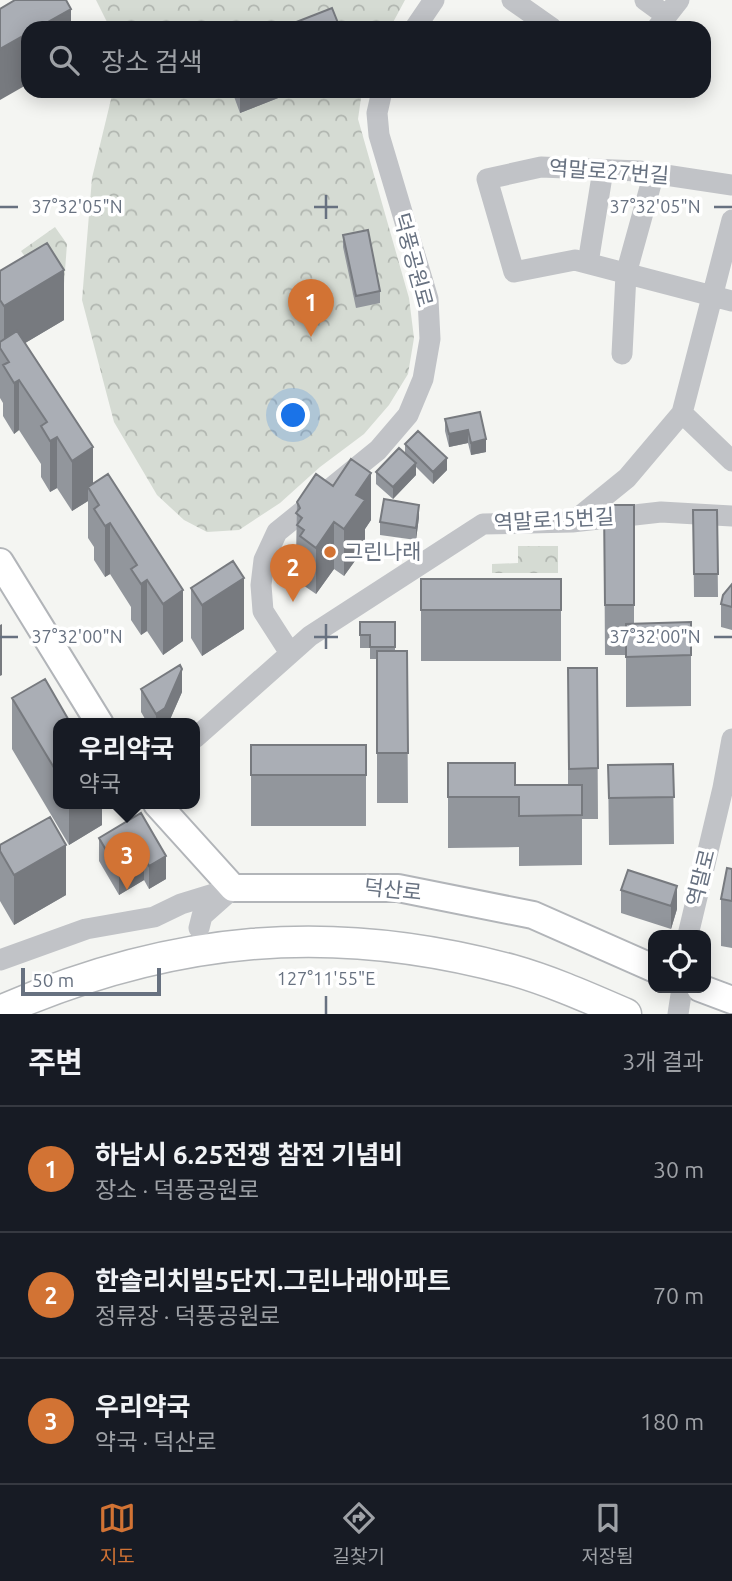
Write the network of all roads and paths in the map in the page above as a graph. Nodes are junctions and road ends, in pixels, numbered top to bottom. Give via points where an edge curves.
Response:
1 (434, 0) edge
2 (512, 0) edge
3 (645, 0) edge
4 (667, 15) edge
5 (425, 21) edge
6 (542, 21) edge
7 (380, 98) edge
8 (603, 170) junction
9 (654, 173) junction
10 (732, 185) edge
11 (732, 220) edge
12 (588, 264) junction
13 (626, 274) junction
14 (722, 299) edge
15 (622, 354) dead end
16 (682, 413) junction
17 (732, 461) edge
18 (732, 516) edge
19 (572, 522) junction
20 (0, 562) edge
21 (290, 653) junction
22 (96, 718) edge
23 (200, 734) edge
24 (732, 739) edge
25 (162, 809) edge
26 (233, 888) junction
27 (199, 928) dead end
28 (689, 930) edge
29 (0, 960) edge
30 (648, 966) edge
31 (711, 992) edge
32 (681, 993) edge
33 (732, 1000) edge
34 (0, 1011) edge
35 (626, 1014) edge
36 (678, 1014) edge

1 - 5 street
2 - 6 street
3 - 4 street
7 - 21 street, 덕풍공원로 via 379,135 428,299 428,352 408,415 378,450 298,512 271,544 261,585 263,611
8 - 9 street, 역말로27번길
8 - 12 street
8 - 12 street, 역말로27번길 via 541,167 486,179 514,272 575,260
9 - 10 street, 역말로27번길
9 - 13 street
11 - 14 street
12 - 13 street
13 - 14 street
13 - 15 street
14 - 16 street
16 - 17 street
16 - 19 street via 627,478
18 - 19 street, 역말로15번길 via 661,512
19 - 21 street, 역말로15번길 via 483,524
20 - 22 main road
21 - 23 street, 역말로15번길
24 - 28 street, 역말로
25 - 26 main road
26 - 27 street via 202,916
26 - 29 street via 154,916 86,929
26 - 30 main road, 덕산로 via 364,886 420,892 533,915
31 - 33 main road
32 - 36 street
34 - 35 highway via 61,984 142,960 281,941 359,942 434,952 514,971

